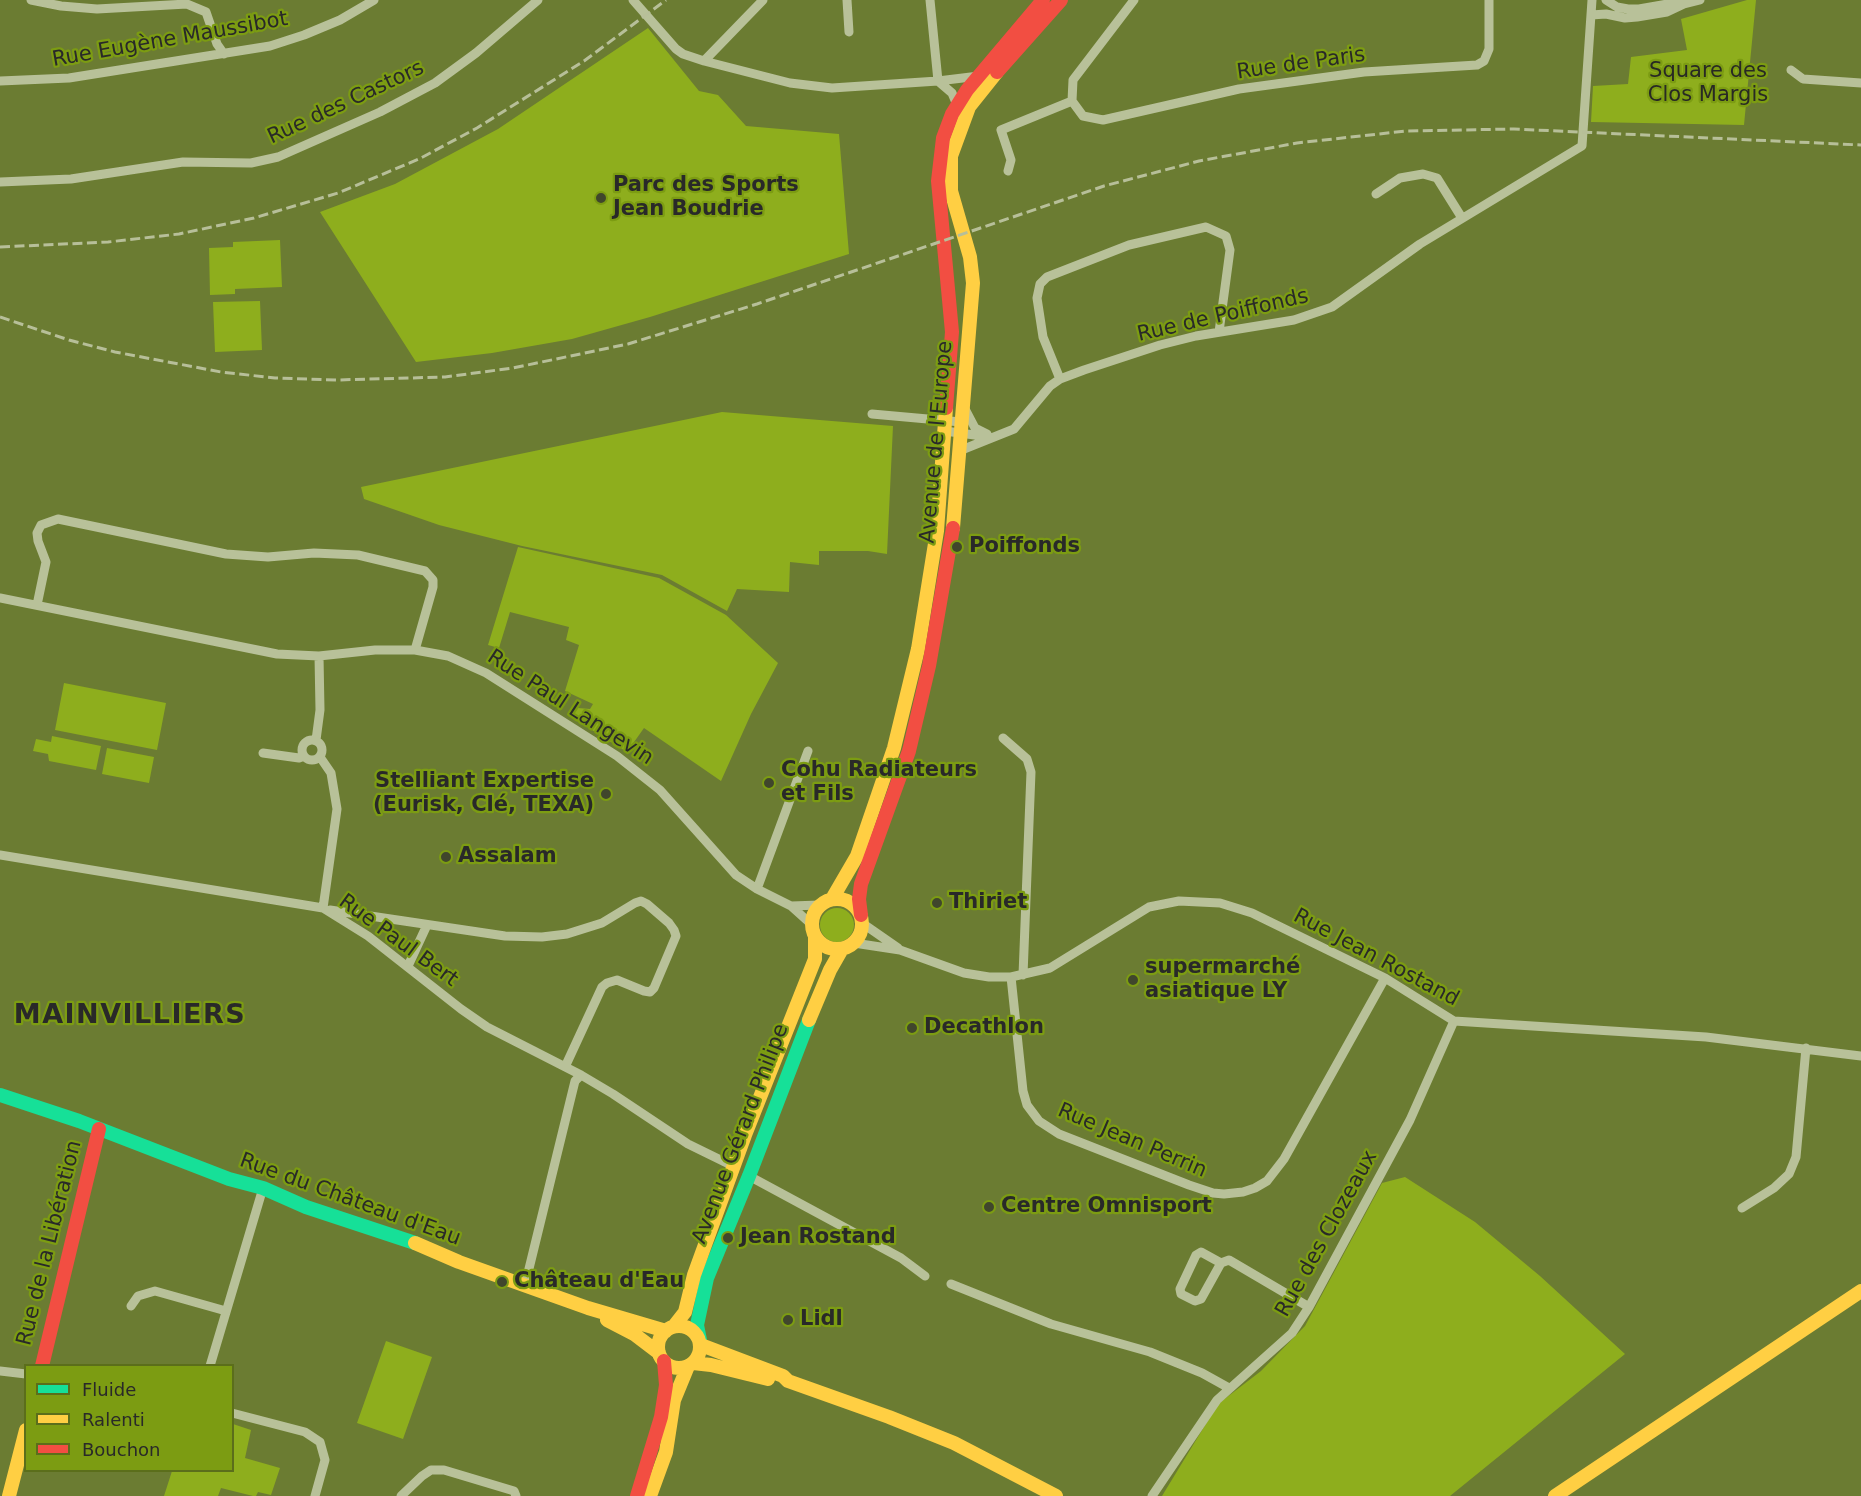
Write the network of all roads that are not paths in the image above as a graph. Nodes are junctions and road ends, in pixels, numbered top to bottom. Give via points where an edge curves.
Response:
1 (31, 0) edge
2 (374, 0) edge
3 (538, 0) edge
4 (633, 0) edge
5 (763, 0) edge
6 (847, 0) edge
7 (930, 0) edge
8 (1043, 0) edge
9 (1061, 0) edge
10 (1134, 0) edge
11 (1489, 0) edge
12 (1700, 0) edge
13 (1592, 1) edge
14 (1607, 2) edge
15 (1684, 4) junction
16 (1591, 15) junction
17 (849, 32) dead end
18 (224, 54) junction
19 (704, 61) junction
20 (1791, 70) dead end
21 (979, 76) junction
22 (0, 81) edge
23 (938, 81) junction
24 (1861, 83) edge
25 (1072, 101) junction
26 (957, 105) junction
27 (1008, 171) dead end
28 (0, 182) edge
29 (1376, 194) dead end
30 (1462, 218) junction
31 (1219, 332) junction
32 (1060, 379) junction
33 (963, 404) junction
34 (872, 414) dead end
35 (946, 426) junction
36 (961, 428) junction
37 (995, 437) junction
38 (959, 452) junction
39 (0, 598) edge
40 (37, 605) junction
41 (415, 650) junction
42 (319, 656) junction
43 (1003, 738) dead end
44 (316, 740) junction
45 (808, 751) dead end
46 (263, 753) dead end
47 (304, 756) junction
48 (320, 757) junction
49 (0, 855) edge
50 (757, 889) junction
51 (826, 902) junction
52 (791, 906) junction
53 (325, 909) junction
54 (373, 915) junction
55 (861, 919) junction
56 (427, 925) junction
57 (813, 931) junction
58 (368, 936) junction
59 (848, 946) junction
60 (900, 950) junction
61 (408, 966) junction
62 (1023, 975) junction
63 (1011, 977) junction
64 (1385, 978) junction
65 (1454, 1021) junction
66 (1806, 1048) junction
67 (1861, 1056) edge
68 (565, 1067) junction
69 (581, 1075) junction
70 (0, 1095) edge
71 (99, 1129) junction
72 (735, 1167) junction
73 (749, 1176) junction
74 (263, 1188) junction
75 (1742, 1208) dead end
76 (1221, 1263) junction
77 (925, 1276) dead end
78 (951, 1284) dead end
79 (525, 1285) junction
80 (1861, 1292) edge
81 (131, 1306) dead end
82 (1309, 1306) junction
83 (588, 1308) junction
84 (226, 1311) junction
85 (670, 1328) junction
86 (700, 1342) junction
87 (662, 1357) junction
88 (42, 1364) edge
89 (210, 1364) edge
90 (690, 1365) junction
91 (0, 1371) edge
92 (24, 1374) edge
93 (788, 1381) junction
94 (1229, 1388) junction
95 (234, 1414) edge
96 (24, 1438) edge
97 (9, 1496) edge
98 (315, 1496) edge
99 (401, 1496) edge
100 (516, 1496) edge
101 (637, 1496) edge
102 (650, 1496) edge
103 (1056, 1496) edge
104 (1152, 1496) edge
105 (1555, 1496) edge

1 - 18 street via 97,9 187,4 206,12
2 - 18 street, Rue Eugène Maussibot via 340,21 304,35
3 - 28 street, Rue des Castors via 435,83 278,157 251,163 183,162 96,176
4 - 19 street via 676,49
5 - 19 street
6 - 17 street
7 - 23 street
8 - 21 main road, Avenue de l'Europe
9 - 33 main road, Avenue de l'Europe via 969,107 951,156 951,191 973,283
10 - 25 street via 1073,80
11 - 25 street, Rue de Paris via 1489,49 1484,61 1476,65 1364,72 1239,89 1103,120 1083,116
12 - 15 street
13 - 14 street
13 - 16 street
14 - 15 street via 1639,9
15 - 16 street via 1667,12 1637,17
16 - 30 street, Rue de Poiffonds via 1582,146
18 - 22 street, Rue Eugène Maussibot via 69,78
19 - 23 street via 790,83 832,88
20 - 24 street via 1803,80
21 - 23 street
21 - 26 main road, Avenue de l'Europe
23 - 26 street via 952,93
25 - 27 street via 1001,130 1011,160
26 - 35 main road, Avenue de l'Europe via 943,138 938,172 952,320
29 - 30 street via 1400,178 1423,174 1437,178
30 - 31 street, Rue de Poiffonds via 1332,308 1294,320
31 - 32 street, Rue de Poiffonds via 1160,345
31 - 32 street via 1230,250 1226,236 1206,226 1129,245 1047,277 1040,284 1037,298 1043,337
32 - 37 street, Rue de Poiffonds via 1014,429
33 - 36 main road, Avenue de l'Europe
33 - 37 street via 975,428
34 - 35 street
35 - 36 street
35 - 51 main road, Avenue de l'Europe via 932,569 900,726 857,856
36 - 37 street
36 - 38 main road, Avenue de l'Europe
37 - 38 street, Rue de Poiffonds
38 - 55 main road, Avenue de l'Europe via 952,534 929,666 909,751 861,884
39 - 40 street, Rue Paul Langevin
40 - 41 street via 46,562 37,533 41,525 58,519 226,554 358,555 425,571 433,580 433,587
40 - 42 street, Rue Paul Langevin via 277,654
41 - 42 street, Rue Paul Langevin
41 - 50 street, Rue Paul Langevin via 448,656 486,673 617,756 660,790 736,875
42 - 44 street
43 - 62 street via 1027,759 1032,772
44 - 47 street via 304,743
44 - 48 street via 322,749
45 - 50 street
46 - 47 street
47 - 48 street via 313,760
48 - 53 street via 331,773 337,808
49 - 53 street, Rue Paul Bert
50 - 52 street, Rue Paul Langevin
51 - 52 street, Rue Paul Langevin
51 - 55 main road via 846,901
51 - 57 main road via 815,911
52 - 57 street, Rue Paul Langevin
53 - 54 street
53 - 58 street, Rue Paul Bert
54 - 56 street
54 - 58 street via 367,927
55 - 59 main road via 861,930
55 - 60 street, Rue Jean Rostand
56 - 61 street
56 - 68 street via 505,936 555,936 602,923 641,901 669,923 675,940 654,988 650,992 617,980 606,983
57 - 59 main road via 827,948
57 - 72 main road, Avenue Gérard Philipe via 814,959
58 - 61 street, Rue Paul Bert
59 - 60 street, Rue Jean Rostand
59 - 73 main road, Avenue Gérard Philipe via 830,970 805,1028
60 - 63 street, Rue Jean Rostand via 964,973
61 - 68 street, Rue Paul Bert via 488,1027
62 - 63 street, Rue Jean Rostand
62 - 64 street, Rue Jean Rostand via 1050,968 1149,907 1197,900 1252,913
63 - 64 street, Rue Jean Perrin via 1023,1091 1039,1121 1059,1134 1218,1194 1243,1192 1267,1181 1284,1159
64 - 65 street, Rue Jean Rostand
65 - 66 street, Rue Jean Rostand via 1706,1037
65 - 82 street, Rue des Clozeaux via 1410,1120
66 - 67 street, Rue Jean Rostand
66 - 75 street via 1796,1157 1789,1174
68 - 69 street, Rue Paul Bert
69 - 72 street, Rue Paul Bert via 688,1144
69 - 79 street via 575,1081
70 - 71 main road, Rue du Château d'Eau
71 - 74 main road, Rue du Château d'Eau
71 - 88 main road, Rue de la Libération
72 - 85 main road, Avenue Gérard Philipe via 694,1275 685,1312
73 - 77 street via 901,1258
73 - 86 main road, Avenue Gérard Philipe via 707,1278 697,1325
74 - 79 main road, Rue du Château d'Eau
74 - 84 street
76 - 76 street via 1201,1252 1196,1255 1181,1294 1195,1301 1201,1299
76 - 82 street via 1229,1260
78 - 94 street via 1051,1324 1150,1352
79 - 83 main road, Rue du Château d'Eau
80 - 105 main road
81 - 84 street via 138,1296 155,1291
82 - 94 street, Rue des Clozeaux via 1292,1334
83 - 85 main road, Rue du Château d'Eau
83 - 87 main road, Rue du Château d'Eau via 634,1334
84 - 89 street
85 - 86 main road via 687,1327
85 - 87 main road via 660,1339
86 - 90 main road via 699,1355
86 - 93 main road
87 - 90 main road via 675,1368
87 - 101 main road via 666,1381 661,1417
90 - 93 main road via 711,1365
90 - 102 main road via 674,1400 666,1452
91 - 92 street
93 - 103 main road via 954,1443
94 - 104 street, Rue des Clozeaux
95 - 98 street via 305,1432 320,1442 325,1460
96 - 97 main road
99 - 100 street via 431,1470 444,1470 514,1491

